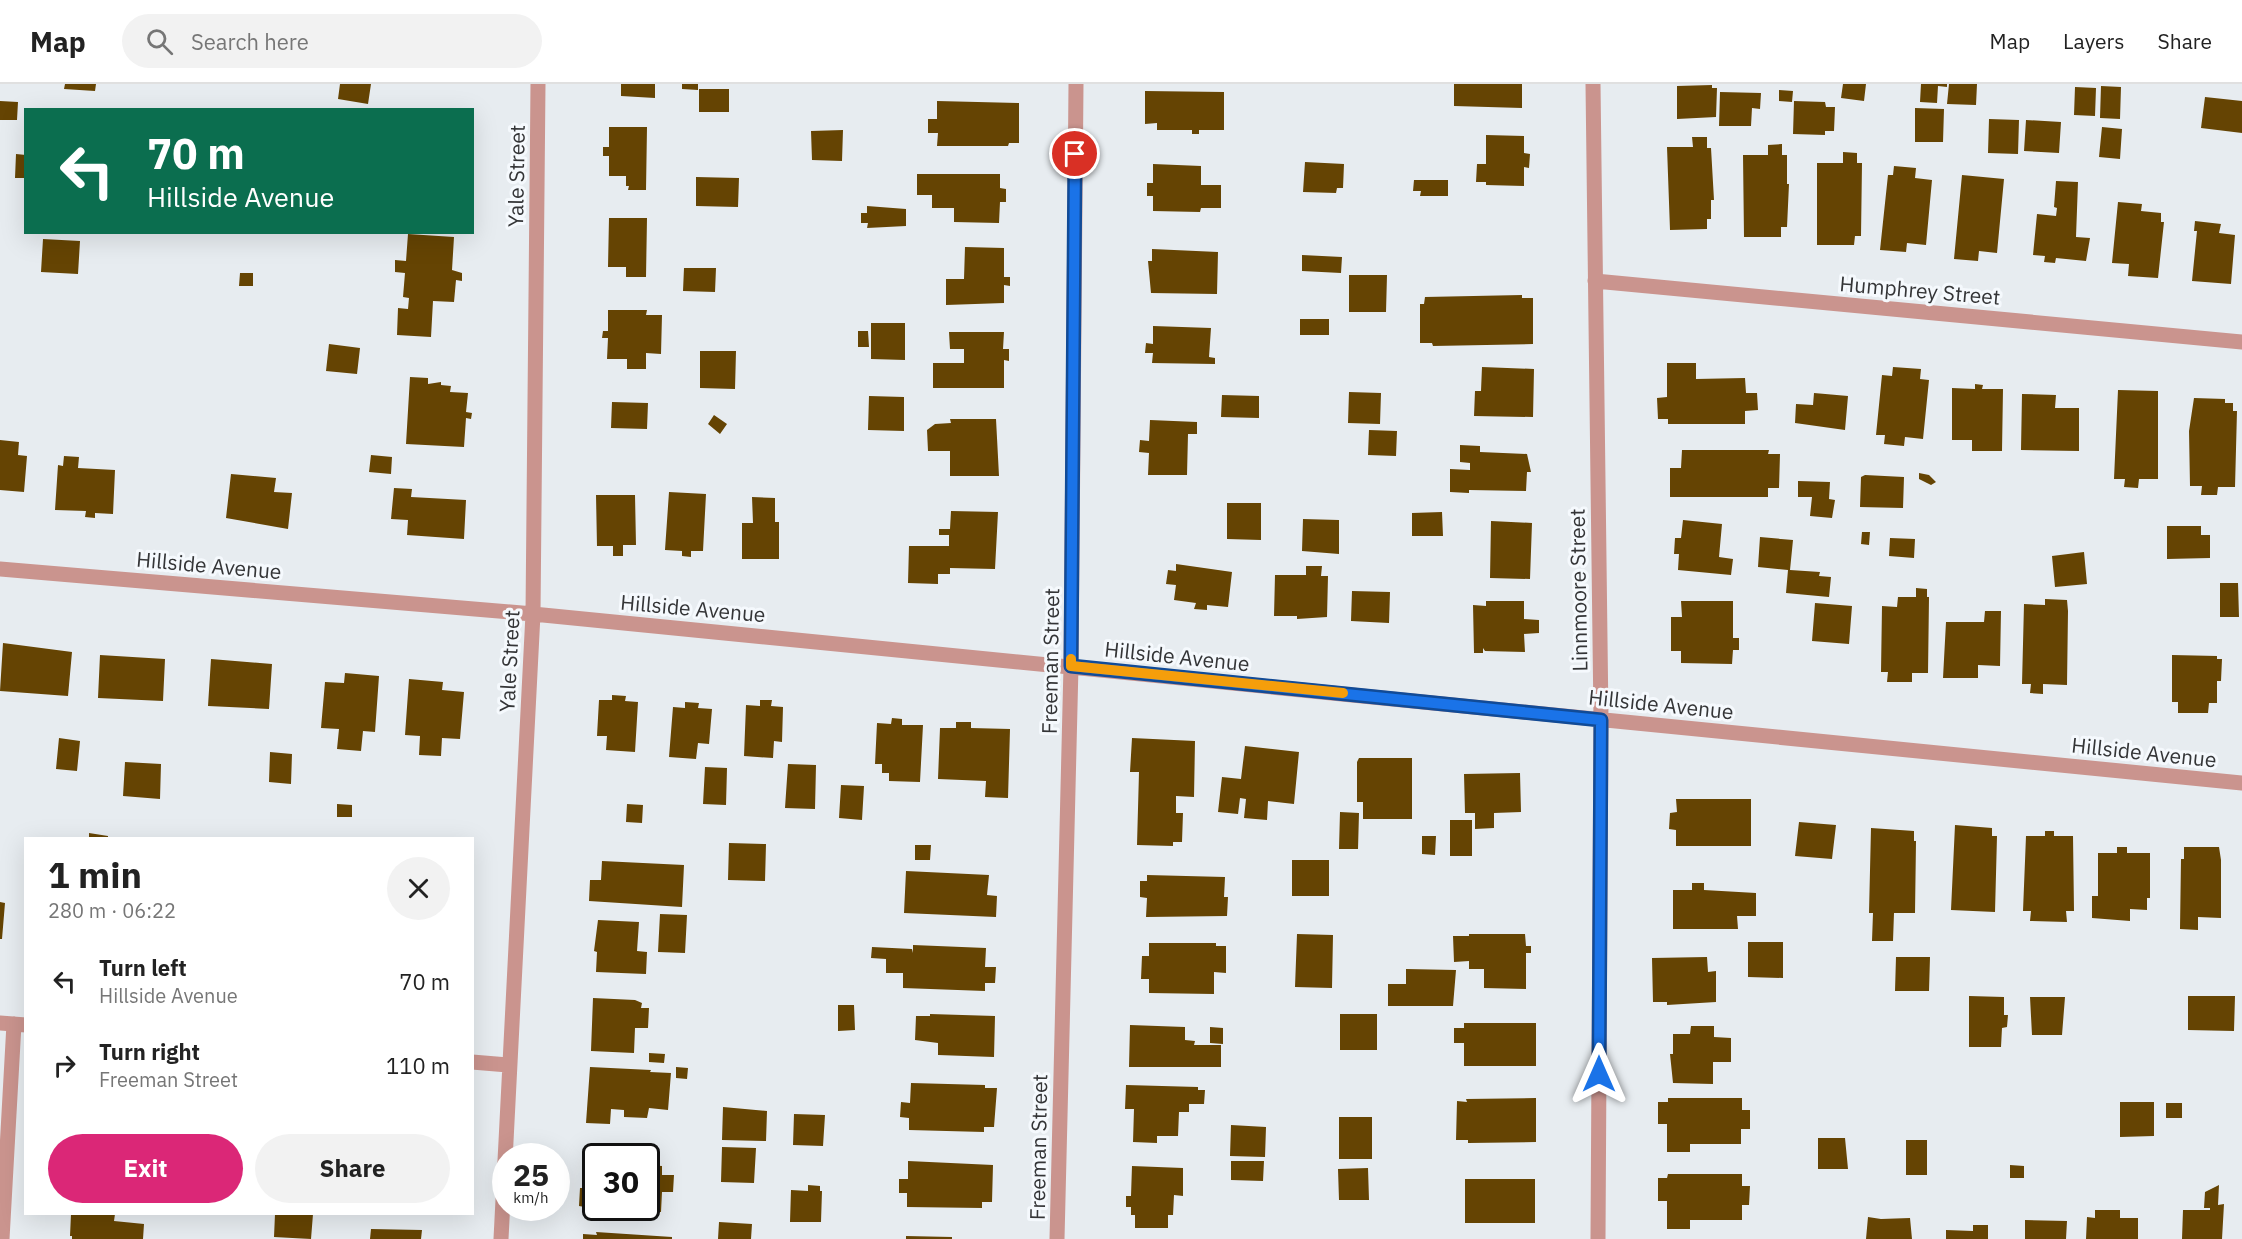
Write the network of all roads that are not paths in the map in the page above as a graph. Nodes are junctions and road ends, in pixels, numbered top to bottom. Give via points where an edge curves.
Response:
1 (538, 84) edge
2 (1076, 84) edge
3 (1593, 84) edge
4 (1595, 281) junction
5 (2242, 342) edge
6 (0, 569) edge
7 (533, 614) junction
8 (1071, 666) junction
9 (1601, 720) junction
10 (2242, 783) edge
11 (13, 1024) edge
12 (474, 1062) edge
13 (508, 1065) junction
14 (2, 1239) edge
15 (501, 1239) edge
16 (1057, 1239) edge
17 (1598, 1239) edge

1 - 7 street, Yale Street
2 - 8 street, Freeman Street
3 - 4 street, Linnmoore Street
4 - 5 street, Humphrey Street
4 - 9 street, Linnmoore Street
6 - 7 street, Hillside Avenue
7 - 8 street, Hillside Avenue
7 - 13 street, Yale Street
8 - 9 street, Hillside Avenue
8 - 16 street, Freeman Street
9 - 10 street, Hillside Avenue
9 - 17 street, Linnmoore Street
11 - 14 street
12 - 13 street
13 - 15 street, Yale Street

